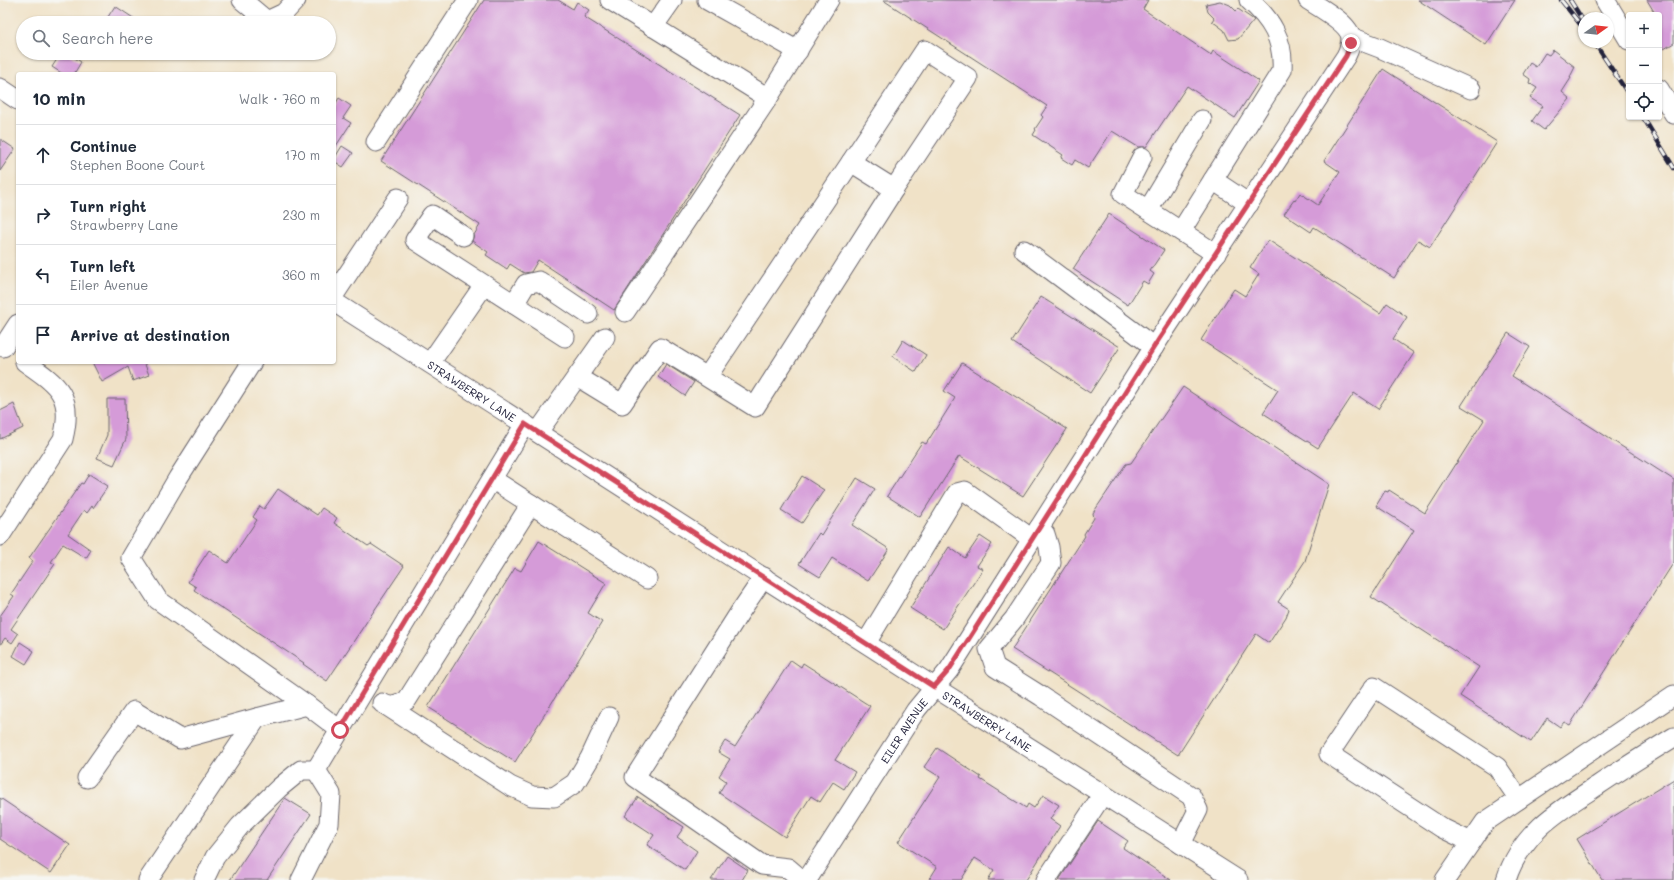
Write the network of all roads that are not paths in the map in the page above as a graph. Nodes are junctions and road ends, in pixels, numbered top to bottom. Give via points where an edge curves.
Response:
1 (242, 0) edge
2 (296, 0) edge
3 (468, 0) edge
4 (610, 0) edge
5 (672, 0) edge
6 (707, 0) edge
7 (829, 0) edge
8 (1249, 0) edge
9 (1308, 0) edge
10 (1605, 0) edge
11 (262, 16) edge
12 (278, 16) edge
13 (653, 27) junction
14 (1626, 35) edge
15 (1351, 38) junction
16 (798, 51) junction
17 (1471, 89) dead end
18 (1662, 95) edge
19 (768, 98) junction
20 (1674, 114) edge
21 (1202, 120) dead end
22 (376, 142) dead end
23 (1142, 157) dead end
24 (851, 162) junction
25 (1213, 180) junction
26 (894, 189) junction
27 (398, 198) dead end
28 (1249, 204) junction
29 (1148, 210) junction
30 (1181, 231) junction
31 (463, 236) dead end
32 (1024, 250) dead end
33 (1216, 254) junction
34 (484, 284) junction
35 (336, 292) edge
36 (336, 303) edge
37 (514, 304) junction
38 (625, 312) dead end
39 (588, 314) dead end
40 (16, 327) edge
41 (565, 337) dead end
42 (605, 337) dead end
43 (1, 346) edge
44 (1154, 347) junction
45 (16, 357) edge
46 (430, 363) junction
47 (27, 364) edge
48 (251, 364) edge
49 (578, 377) junction
50 (707, 377) junction
51 (531, 428) junction
52 (492, 479) junction
53 (531, 504) junction
54 (1035, 534) junction
55 (0, 536) edge
56 (764, 577) junction
57 (647, 579) dead end
58 (866, 642) junction
59 (934, 687) junction
60 (363, 693) junction
61 (1674, 695) edge
62 (307, 705) junction
63 (387, 706) junction
64 (609, 717) dead end
65 (257, 718) junction
66 (340, 730) junction
67 (1674, 736) edge
68 (316, 770) junction
69 (87, 778) dead end
70 (1103, 794) junction
71 (1519, 799) junction
72 (1471, 842) junction
73 (1181, 844) junction
74 (148, 880) edge
75 (204, 880) edge
76 (301, 880) edge
77 (802, 880) edge
78 (807, 880) edge
79 (1046, 880) edge
80 (1238, 880) edge
81 (1445, 880) edge
82 (1506, 880) edge

1 - 11 street
2 - 12 street
3 - 22 street
4 - 13 street
5 - 13 street
6 - 16 street
7 - 16 street
8 - 25 street via 1269,20 1276,32 1283,60 1282,70
9 - 15 street via 1345,26
10 - 14 street
13 - 19 street
15 - 17 street via 1380,48
15 - 28 street, EILER AVENUE via 1346,56
16 - 19 street
18 - 20 street
19 - 38 street
21 - 29 street
23 - 29 street via 1123,194
24 - 26 street
24 - 26 street via 925,50 968,78
24 - 50 street
25 - 28 street
25 - 30 street
26 - 50 street via 755,407
27 - 35 street
28 - 33 street, EILER AVENUE
29 - 30 street
30 - 33 street
31 - 34 street via 432,215 415,240
32 - 44 street
33 - 44 street, EILER AVENUE
34 - 37 street
34 - 46 street
36 - 46 street, STRAWBERRY LANE
37 - 39 street via 526,284 539,281
37 - 41 street
40 - 43 street
42 - 49 street
43 - 45 street
44 - 54 street, EILER AVENUE
46 - 51 street, STRAWBERRY LANE
47 - 55 street via 61,392 67,407 68,422 63,439
48 - 62 street via 178,478 131,558 158,600
49 - 50 street via 622,404 660,348
49 - 51 street
51 - 52 street
51 - 56 street, STRAWBERRY LANE
52 - 53 street
52 - 60 street
53 - 57 street
53 - 63 street via 407,700 398,706
54 - 58 street via 965,491 957,493
54 - 59 street, EILER AVENUE via 949,670
54 - 73 street via 1044,534 1051,563 1014,619 989,649 995,667 1191,796 1198,810
56 - 58 street, STRAWBERRY LANE
56 - 77 street via 635,777 762,864 788,868
58 - 59 street, STRAWBERRY LANE
59 - 70 street, STRAWBERRY LANE
59 - 78 street, EILER AVENUE via 916,710
60 - 63 street
60 - 66 street
61 - 71 street
62 - 65 street
62 - 66 street
63 - 64 street via 510,786 532,796 554,797 575,783
65 - 69 street via 180,739 134,711
65 - 74 street
66 - 68 street
67 - 82 street via 1552,816 1523,845
68 - 75 street via 301,770 240,826 215,857
68 - 76 street via 331,794 329,824
70 - 73 street, STRAWBERRY LANE
70 - 79 street
71 - 72 street via 1485,822
71 - 72 street via 1497,768 1374,687 1329,754 1442,828
72 - 81 street
73 - 80 street, STRAWBERRY LANE

